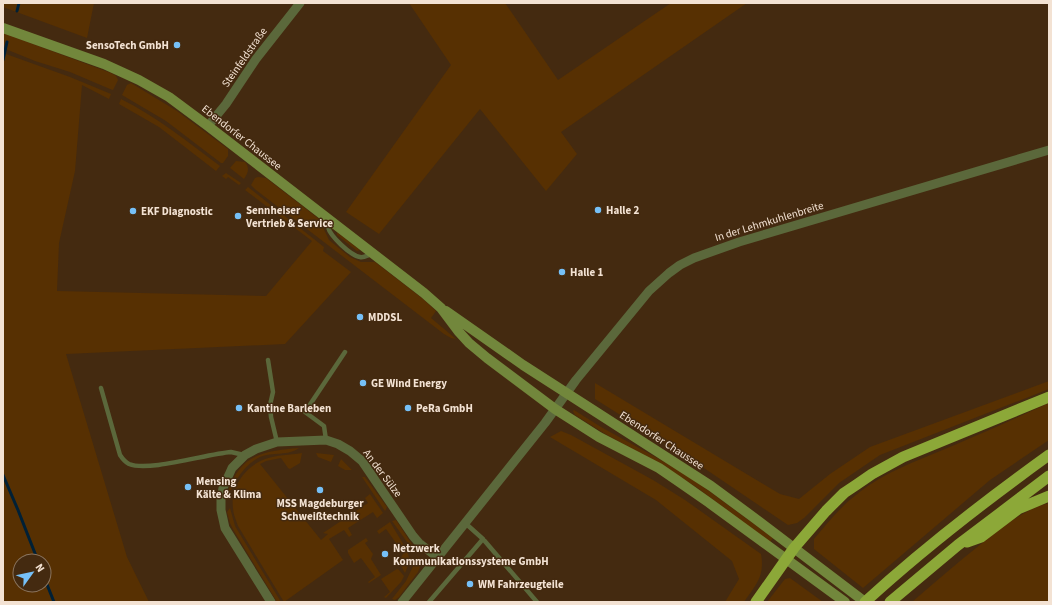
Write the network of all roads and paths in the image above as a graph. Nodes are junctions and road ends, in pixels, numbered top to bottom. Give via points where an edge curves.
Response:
1 (300, 3) edge
2 (3, 28) edge
3 (208, 126) junction
4 (1049, 150) edge
5 (441, 308) junction
6 (345, 352) dead end
7 (268, 360) dead end
8 (101, 388) dead end
9 (566, 394) junction
10 (1049, 397) edge
11 (555, 409) junction
12 (326, 440) junction
13 (277, 442) junction
14 (245, 455) junction
15 (1049, 455) edge
16 (1049, 476) edge
17 (1049, 496) edge
18 (464, 522) junction
19 (483, 539) junction
20 (958, 545) junction
21 (794, 548) junction
22 (437, 557) junction
23 (785, 559) junction
24 (271, 602) edge
25 (402, 602) edge
26 (429, 602) edge
27 (537, 602) edge
28 (756, 602) edge
29 (845, 602) edge
30 (865, 602) edge
31 (890, 602) edge

1 - 3 street, Steinfeldstraße
2 - 3 main road, Ebendorfer Chaussee via 127,73 169,97
3 - 5 main road, Ebendorfer Chaussee
4 - 9 street, In der Lehmkuhlenbreite via 739,242 694,258 669,273 649,291
5 - 9 main road, Ebendorfer Chaussee
5 - 11 main road, Ebendorfer Chaussee via 469,343
6 - 12 lane via 305,412 324,426
7 - 13 lane via 272,392 271,416
8 - 14 lane via 120,455 129,464 149,466 230,452
9 - 11 street, In der Lehmkuhlenbreite
9 - 21 main road, Ebendorfer Chaussee via 711,486
10 - 21 highway via 903,457 872,474 844,493
11 - 18 street
11 - 23 main road, Ebendorfer Chaussee via 599,437 659,468
12 - 13 street, An der Sülze
12 - 22 street, An der Sülze via 350,451 362,461 413,536
13 - 14 street, An der Sülze
14 - 24 street, An der Sülze via 232,468 223,488 221,510 225,528
15 - 30 highway via 924,551
16 - 20 highway
17 - 20 highway via 1018,509 981,537
18 - 19 lane
18 - 22 street
19 - 26 lane
19 - 27 lane
20 - 31 highway
21 - 23 highway
21 - 30 main road, Ebendorfer Chaussee
22 - 25 street
23 - 28 highway
23 - 29 main road, Ebendorfer Chaussee

